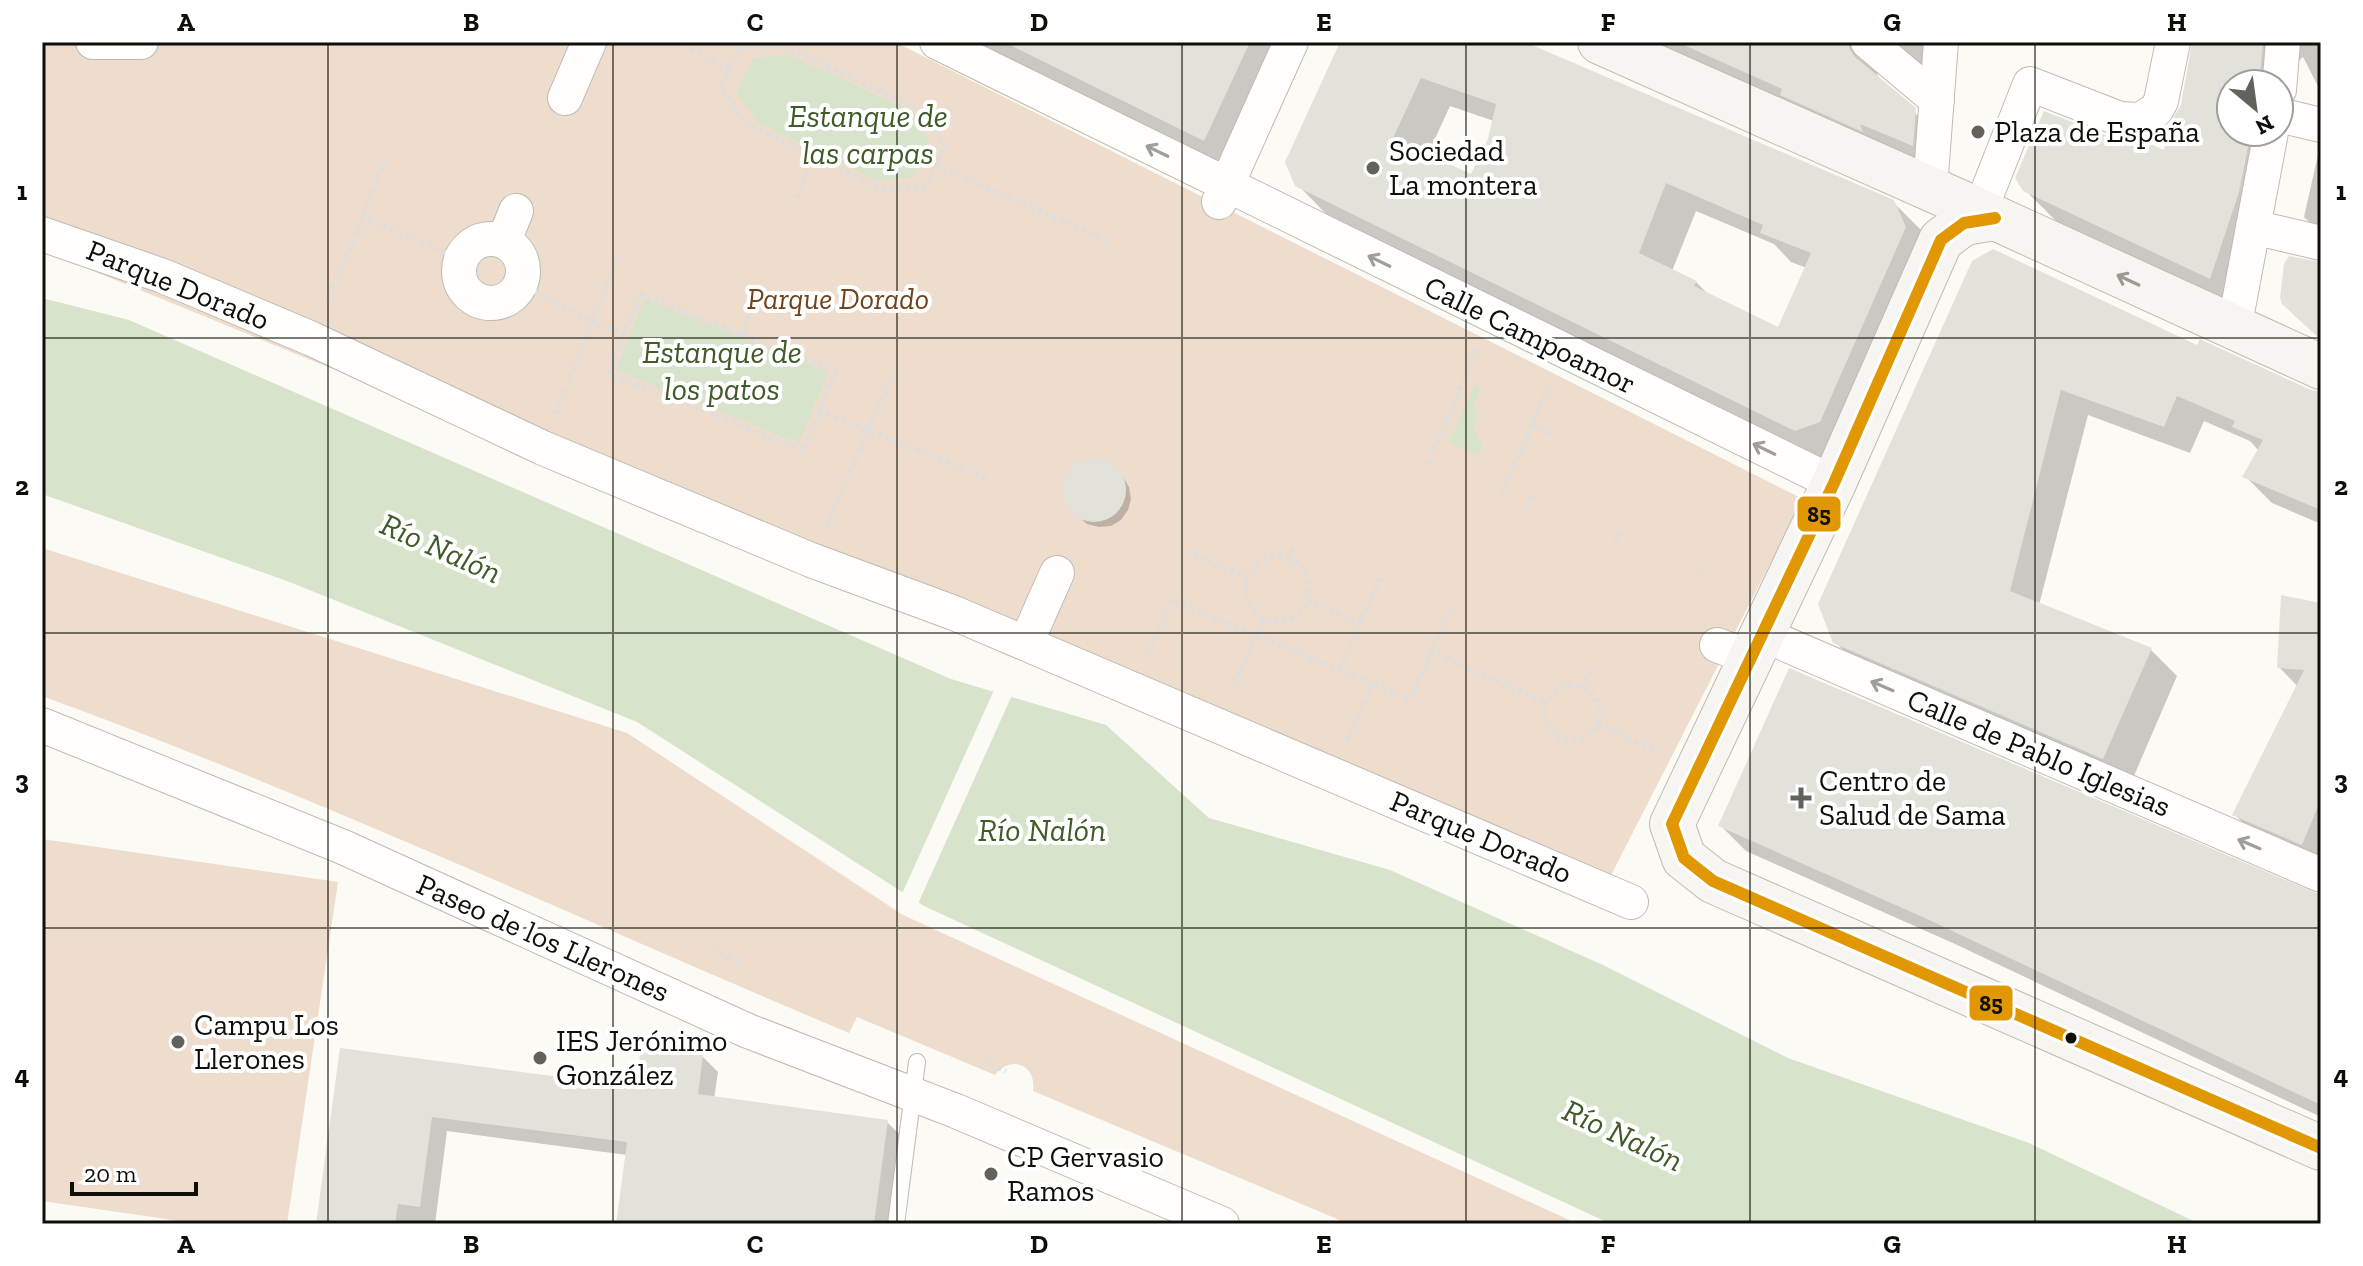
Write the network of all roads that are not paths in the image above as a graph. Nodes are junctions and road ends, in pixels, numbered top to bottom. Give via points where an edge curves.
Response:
1 (93, 42) edge
2 (141, 42) edge
3 (589, 42) edge
4 (937, 42) edge
5 (1291, 42) edge
6 (1600, 42) edge
7 (1868, 42) edge
8 (1941, 42) edge
9 (2173, 42) edge
10 (2283, 42) edge
11 (2281, 68) edge
12 (565, 98) dead end
13 (1937, 100) junction
14 (2295, 119) edge
15 (2321, 125) edge
16 (2268, 148) edge
17 (1926, 187) junction
18 (1223, 194) junction
19 (1988, 214) junction
20 (2253, 227) junction
21 (42, 234) edge
22 (1941, 240) junction
23 (2321, 243) edge
24 (521, 284) joint
25 (2234, 329) junction
26 (2321, 367) edge
27 (1834, 483) junction
28 (1057, 573) dead end
29 (1026, 643) junction
30 (1743, 645) junction
31 (42, 725) edge
32 (2319, 869) edge
33 (1631, 902) dead end
34 (914, 1078) junction
35 (2321, 1148) edge
36 (896, 1224) edge
37 (1222, 1224) edge

1 - 2 street
3 - 12 street
18 -> 4 street, Calle Campoamor
5 - 18 street
6 - 17 street
7 - 13 street
8 - 13 street
9 - 19 street via 2161,101 2140,120 2120,119 2030,84
10 - 11 street
13 - 17 street
14 - 15 street
16 - 20 street
17 - 19 street
17 - 22 street
27 -> 18 street, Calle Campoamor
19 - 22 street
25 -> 19 street
20 - 23 street
20 - 25 street
21 - 29 street, Parque Dorado via 163,276 312,339 543,448
22 - 27 street
24 - 24 street via 521,259 510,226 478,241 461,259 460,284 478,302 503,302
25 - 26 street
27 - 30 street
28 - 29 street
29 - 33 street, Parque Dorado
32 -> 30 street, Calle de Pablo Iglesias
30 - 35 street via 1672,824 1684,858 1713,881
31 - 34 street, Paseo de los Llerones via 343,847 748,1031
34 - 36 lane
34 - 37 street, Paseo de los Llerones

